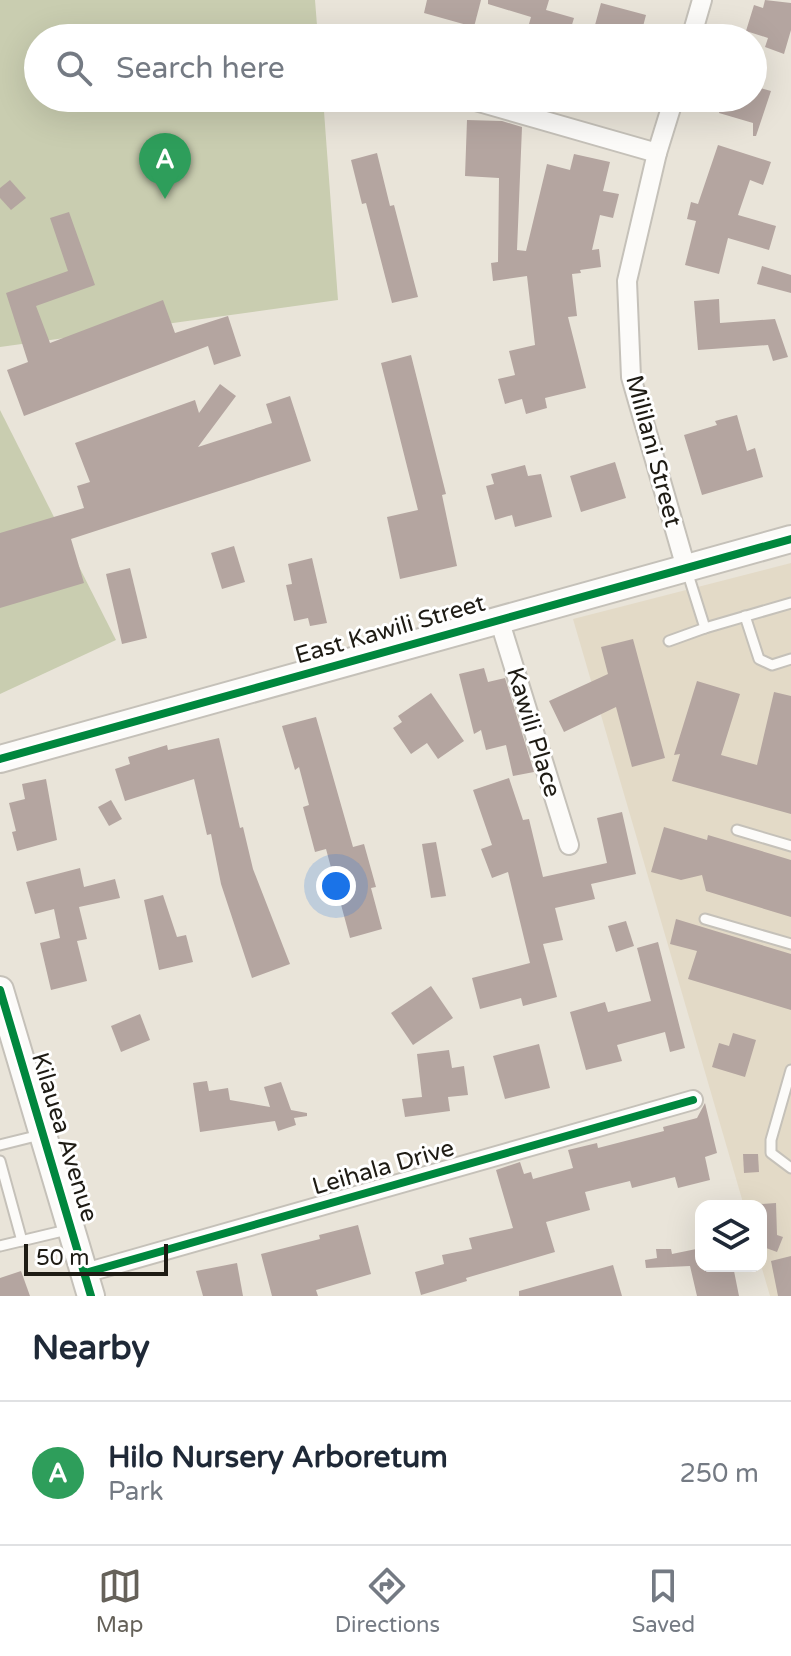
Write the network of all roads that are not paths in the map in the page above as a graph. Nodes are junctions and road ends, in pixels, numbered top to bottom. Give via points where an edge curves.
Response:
1 (702, 0) edge
2 (695, 24) edge
3 (514, 112) edge
4 (670, 112) edge
5 (657, 153) junction
6 (791, 539) edge
7 (686, 568) junction
8 (791, 603) edge
9 (745, 616) junction
10 (499, 619) junction
11 (705, 628) junction
12 (669, 641) dead end
13 (791, 659) edge
14 (0, 759) edge
15 (737, 830) dead end
16 (569, 845) dead end
17 (791, 846) edge
18 (705, 919) dead end
19 (791, 944) edge
20 (0, 990) edge
21 (791, 1070) edge
22 (693, 1100) dead end
23 (43, 1134) junction
24 (0, 1145) edge
25 (0, 1161) edge
26 (791, 1168) edge
27 (72, 1229) junction
28 (22, 1241) junction
29 (0, 1246) edge
30 (88, 1284) edge

1 - 2 street
3 - 5 street
4 - 5 street, Mililani Street
5 - 7 street, Mililani Street via 627,281 631,377
6 - 7 street, East Kawili Street
7 - 10 street, East Kawili Street
7 - 11 lane
8 - 9 lane
9 - 11 lane
9 - 13 lane via 759,659 772,665
10 - 14 street, East Kawili Street
10 - 16 street, Kawili Place
11 - 12 lane
15 - 17 lane
18 - 19 lane
20 - 23 street, Kilauea Avenue
21 - 26 lane via 771,1140 771,1153
22 - 30 street, Leihala Drive
23 - 24 lane
23 - 27 street, Kilauea Avenue
25 - 28 lane
27 - 28 lane
27 - 30 street, Kilauea Avenue
28 - 29 lane

